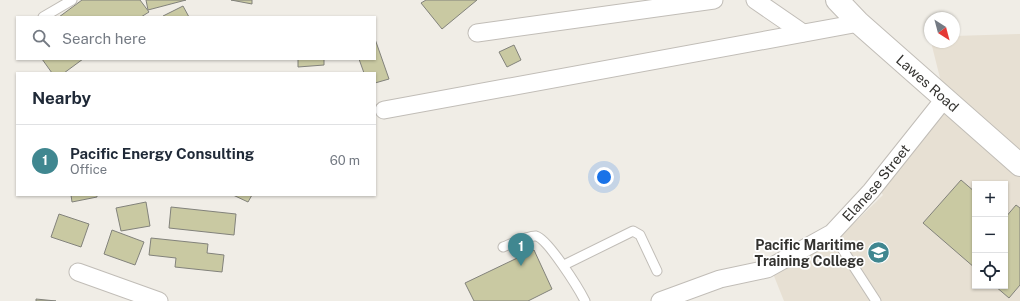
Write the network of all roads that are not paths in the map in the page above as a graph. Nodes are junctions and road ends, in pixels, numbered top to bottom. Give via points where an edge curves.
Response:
1 (72, 0) edge
2 (714, 0) edge
3 (755, 0) edge
4 (837, 0) edge
5 (45, 16) edge
6 (859, 23) junction
7 (803, 33) junction
8 (477, 34) dead end
9 (945, 98) junction
10 (384, 110) dead end
11 (1020, 165) edge
12 (832, 233) junction
13 (503, 247) dead end
14 (564, 265) junction
15 (657, 271) dead end
16 (78, 272) dead end
17 (158, 301) edge
18 (585, 301) edge
19 (660, 301) edge
20 (876, 301) edge

1 - 5 lane
2 - 8 street
3 - 7 street
4 - 6 main road, Lawes Road
6 - 7 street
6 - 9 main road, Lawes Road
7 - 10 street
9 - 11 main road, Lawes Road
9 - 12 street, Elanese Street via 871,192
12 - 19 street, Elanese Street via 767,269 720,279
12 - 20 lane
13 - 14 lane via 536,236
14 - 15 lane via 633,231 640,235
14 - 18 lane
16 - 17 street

